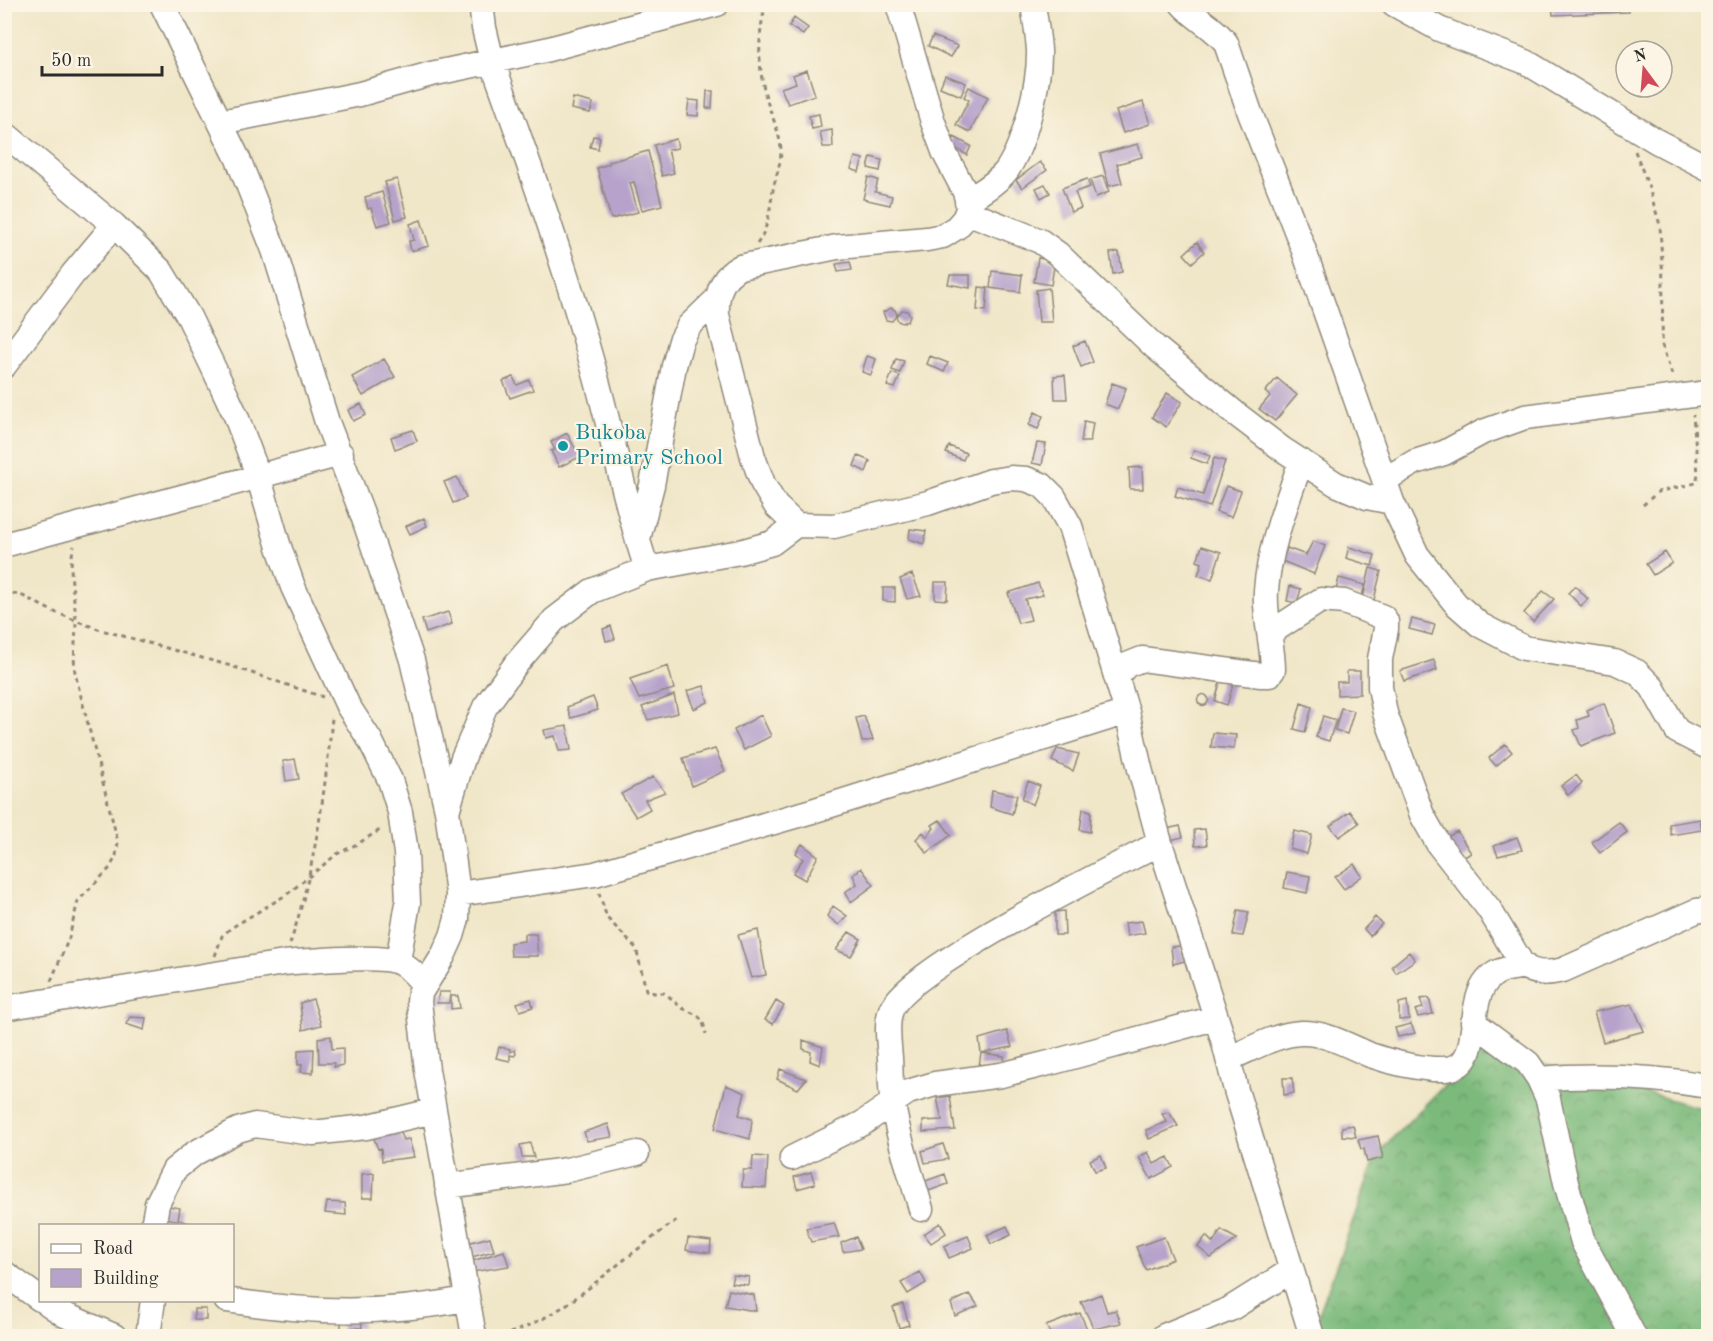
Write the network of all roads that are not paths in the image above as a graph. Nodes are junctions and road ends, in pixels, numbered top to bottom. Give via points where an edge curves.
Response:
1 (162, 4) edge
2 (481, 4) edge
3 (717, 4) edge
4 (898, 4) edge
5 (1033, 4) edge
6 (1182, 4) edge
7 (1211, 4) edge
8 (1394, 4) edge
9 (1221, 36) junction
10 (492, 61) junction
11 (221, 122) junction
12 (4, 133) edge
13 (1708, 168) edge
14 (967, 207) junction
15 (114, 225) junction
16 (716, 300) junction
17 (4, 366) edge
18 (1696, 395) edge
19 (341, 454) junction
20 (1301, 461) junction
21 (258, 475) junction
22 (1384, 480) junction
23 (1392, 502) junction
24 (795, 525) junction
25 (637, 542) junction
26 (4, 545) edge
27 (647, 569) junction
28 (1270, 633) junction
29 (1116, 677) junction
30 (1127, 712) junction
31 (1708, 747) edge
32 (447, 810) junction
33 (1160, 843) junction
34 (458, 894) junction
35 (1708, 909) edge
36 (398, 961) junction
37 (1525, 966) junction
38 (424, 985) junction
39 (4, 1008) edge
40 (1215, 1018) junction
41 (1473, 1022) junction
42 (1228, 1059) junction
43 (427, 1070) junction
44 (1539, 1079) junction
45 (1708, 1086) edge
46 (892, 1103) junction
47 (434, 1111) junction
48 (399, 1119) junction
49 (637, 1153) dead end
50 (792, 1158) dead end
51 (447, 1186) junction
52 (921, 1209) dead end
53 (153, 1224) edge
54 (1292, 1270) junction
55 (4, 1273) edge
56 (39, 1298) edge
57 (466, 1299) junction
58 (234, 1301) edge
59 (45, 1302) edge
60 (153, 1302) edge
61 (114, 1336) edge
62 (148, 1336) edge
63 (474, 1336) edge
64 (1164, 1336) edge
65 (1312, 1336) edge
66 (1634, 1336) edge

1 - 11 street
2 - 10 street
3 - 10 street
4 - 14 street via 933,122 965,192
5 - 14 street via 1037,74 1025,130 1006,171
6 - 9 street
7 - 9 street
8 - 13 street via 1439,29 1526,62
9 - 22 street via 1303,248
10 - 11 street via 360,94
10 - 25 street via 568,278 603,399
11 - 19 street via 274,250 327,422
12 - 15 street
14 - 16 street via 957,227 943,236 837,247 740,267 722,283
14 - 20 street via 1040,241 1058,254 1155,347
15 - 17 street
15 - 21 street via 161,271 189,316 236,416
16 - 24 street via 763,484 776,506
16 - 25 street via 689,327 681,341
18 - 22 street via 1525,417 1414,462
19 - 21 street
19 - 32 street via 412,660
20 - 23 street via 1367,497
20 - 28 street via 1268,574
21 - 26 street
21 - 36 street via 293,587 341,703 370,740 390,780 400,812 408,903
22 - 23 street
23 - 31 street via 1417,555 1456,604 1480,625 1524,648 1615,662 1637,672 1652,687 1677,731
24 - 27 street via 772,543
24 - 29 street via 834,526 928,503 991,481 1026,479 1042,485 1054,497 1070,526
25 - 27 street
27 - 32 street via 592,591 554,620 516,664 485,707
28 - 29 street via 1273,670 1269,675 1142,658 1127,665
28 - 37 street via 1321,600 1344,602 1383,616 1386,628 1380,659 1382,696 1422,815
29 - 30 street
30 - 33 street
30 - 34 street via 595,874
32 - 34 street
33 - 40 street
33 - 46 street via 1014,919 897,998 889,1026
34 - 38 street via 452,936
35 - 37 street via 1563,970 1537,972
36 - 38 street
36 - 39 street via 284,963
37 - 41 street via 1503,970 1487,979 1478,996
38 - 43 street via 419,1002
40 - 42 street
40 - 46 street via 1024,1070 935,1084 908,1092
41 - 42 street via 1462,1063 1447,1069 1402,1065 1336,1040 1300,1033
41 - 44 street via 1528,1063
42 - 54 street
43 - 47 street
43 - 48 street
44 - 45 street via 1624,1077
44 - 66 street via 1548,1100 1583,1242
46 - 50 street via 831,1141
46 - 52 street
47 - 48 street
47 - 51 street
48 - 53 street via 314,1133 255,1125 238,1130 195,1153 174,1170 157,1204
49 - 51 street via 567,1170
51 - 57 street
54 - 64 street via 1230,1309
54 - 65 street
55 - 56 street
57 - 58 street via 408,1308 348,1311
57 - 63 street
59 - 61 street
60 - 62 street

